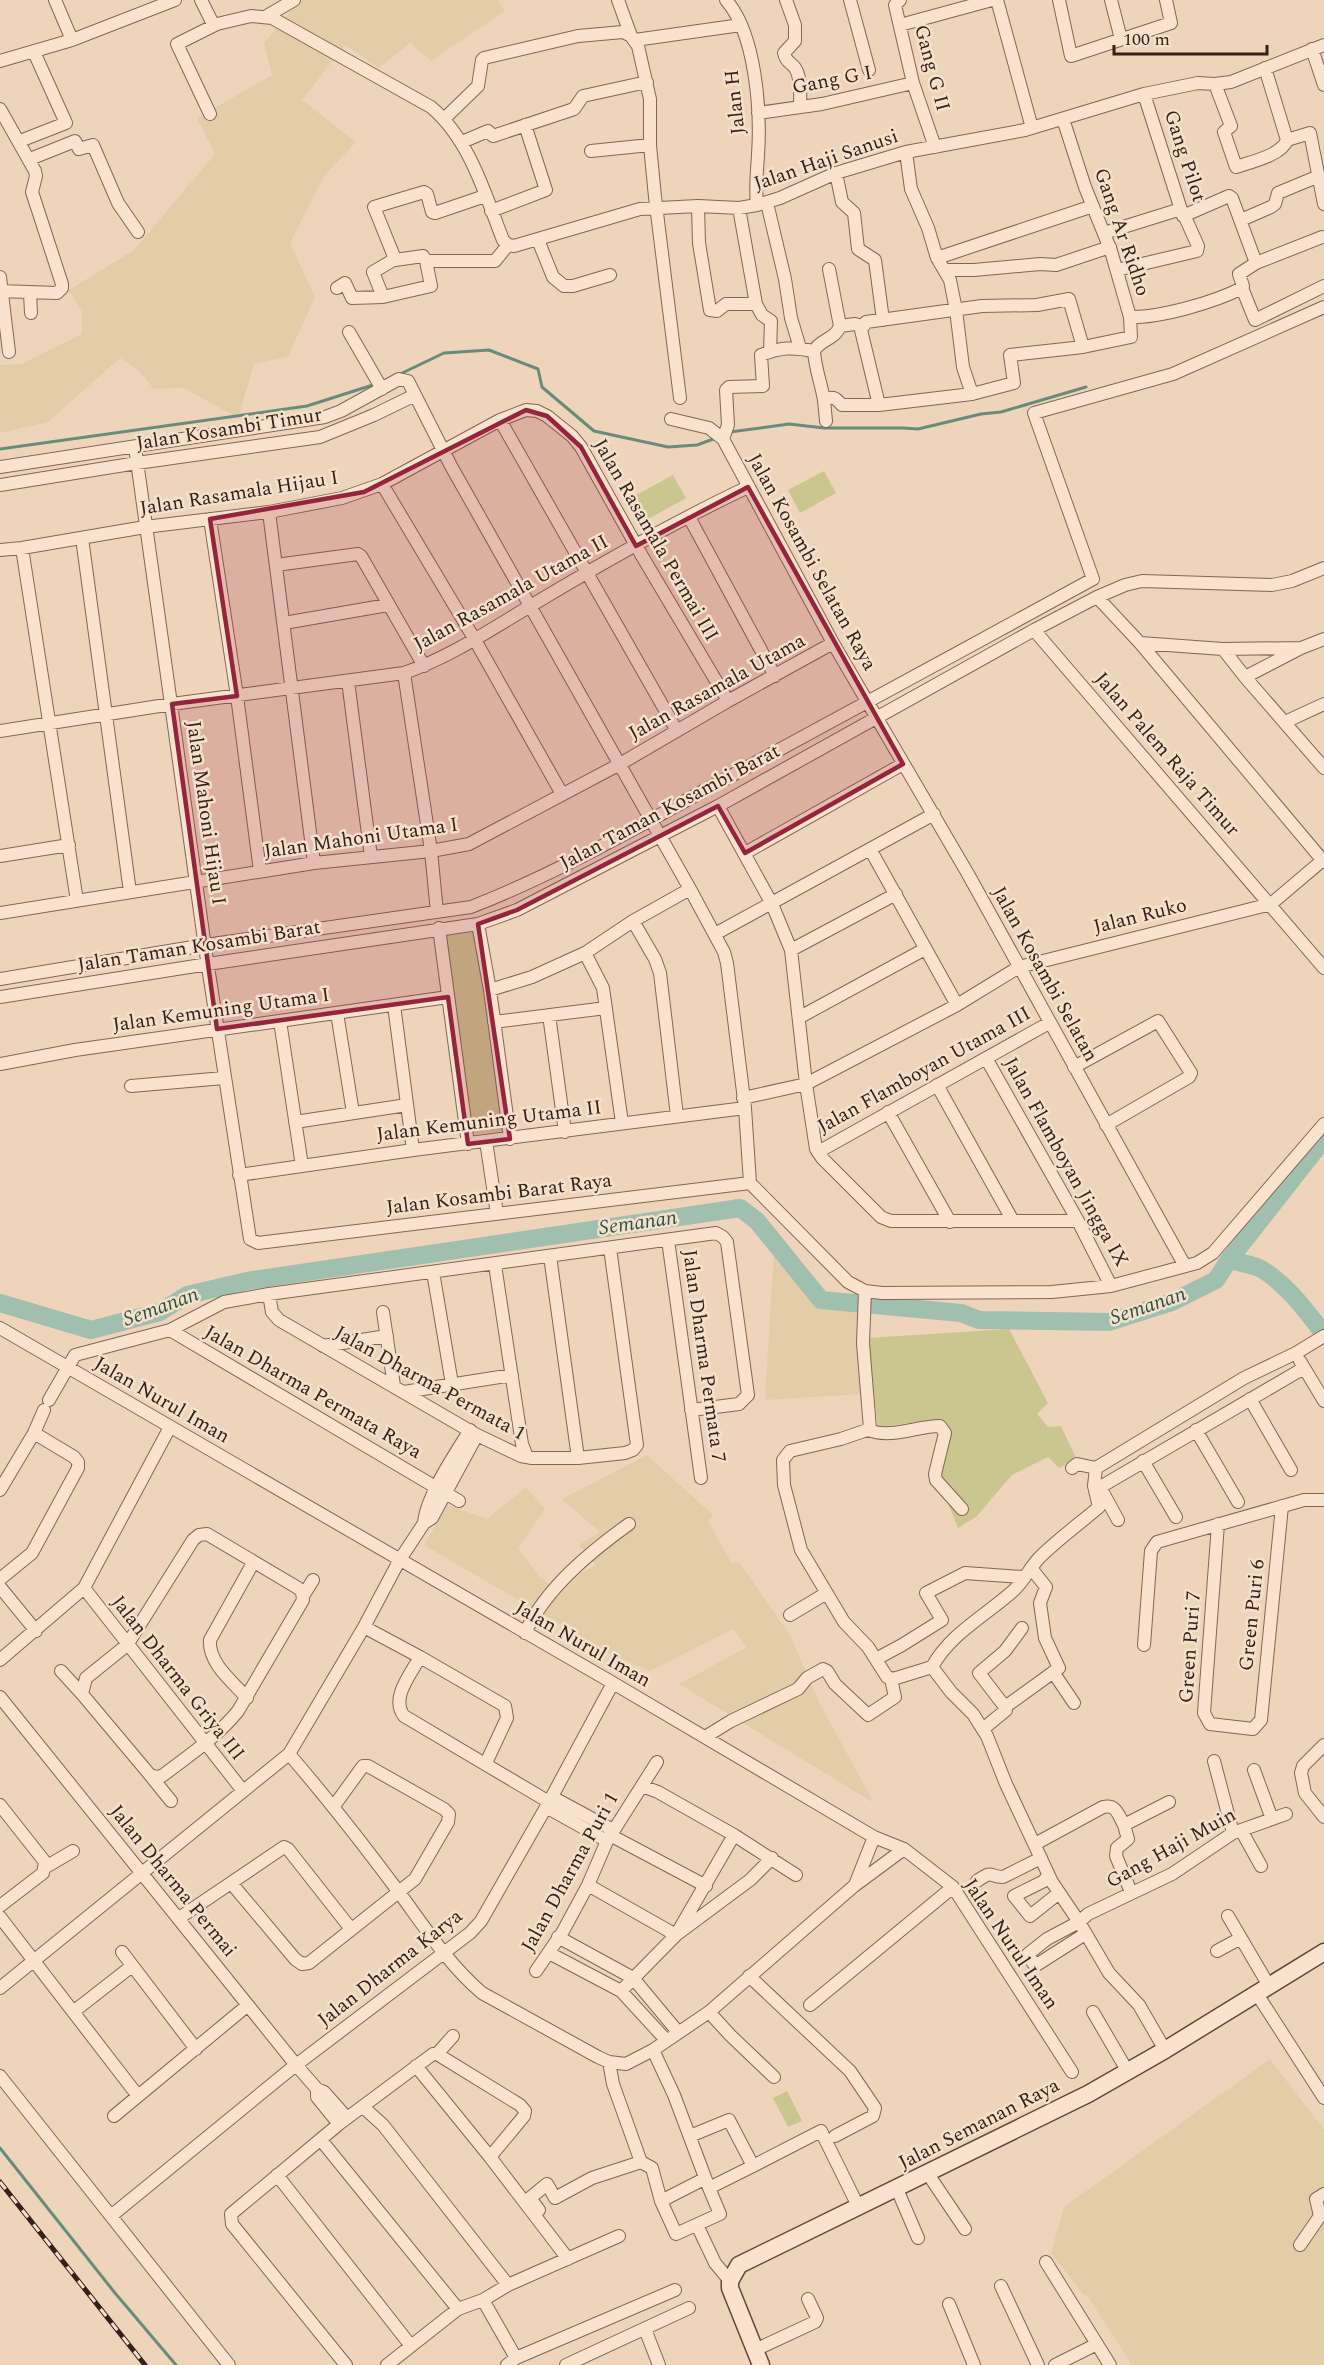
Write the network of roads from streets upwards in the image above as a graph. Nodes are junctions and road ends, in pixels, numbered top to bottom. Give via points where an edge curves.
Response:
1 (55, 0) edge
2 (175, 0) edge
3 (201, 0) edge
4 (294, 0) edge
5 (618, 0) edge
6 (726, 0) edge
7 (786, 0) edge
8 (850, 0) edge
9 (900, 0) edge
10 (992, 0) edge
11 (997, 0) edge
12 (1059, 0) edge
13 (1111, 0) edge
14 (1166, 0) edge
15 (265, 17) junction
16 (217, 24) junction
17 (741, 25) junction
18 (900, 25) junction
19 (633, 38) junction
20 (1120, 39) junction
21 (72, 40) junction
22 (1318, 47) edge
23 (34, 52) junction
24 (0, 61) edge
25 (1265, 68) junction
26 (869, 70) dead end
27 (647, 82) junction
28 (914, 83) junction
29 (1215, 84) junction
30 (1324, 85) edge
31 (1144, 94) junction
32 (800, 107) junction
33 (0, 109) edge
34 (758, 113) junction
35 (210, 114) dead end
36 (445, 118) junction
37 (1063, 118) junction
38 (525, 125) junction
39 (1032, 128) junction
40 (1287, 140) junction
41 (20, 141) junction
42 (462, 142) junction
43 (650, 145) junction
44 (935, 147) junction
45 (591, 151) dead end
46 (906, 152) junction
47 (30, 159) junction
48 (836, 173) junction
49 (1318, 176) junction
50 (485, 195) junction
51 (762, 204) junction
52 (1324, 204) edge
53 (698, 206) junction
54 (1093, 206) junction
55 (656, 207) junction
56 (739, 208) junction
57 (491, 211) junction
58 (1183, 213) junction
59 (1241, 220) junction
60 (138, 232) dead end
61 (1104, 233) junction
62 (1322, 237) dead end
63 (538, 240) junction
64 (508, 245) junction
65 (1110, 247) junction
66 (937, 258) junction
67 (395, 260) junction
68 (426, 261) junction
69 (1256, 263) junction
70 (829, 269) dead end
71 (944, 270) junction
72 (1117, 270) junction
73 (610, 275) dead end
74 (0, 277) edge
75 (1324, 286) edge
76 (337, 288) dead end
77 (1242, 288) junction
78 (1, 291) edge
79 (30, 293) junction
80 (383, 297) junction
81 (756, 304) junction
82 (1324, 307) edge
83 (956, 310) junction
84 (31, 313) dead end
85 (1130, 317) junction
86 (883, 320) junction
87 (840, 326) junction
88 (862, 326) junction
89 (349, 332) dead end
90 (1083, 347) junction
91 (800, 348) junction
92 (814, 351) junction
93 (9, 352) dead end
94 (770, 352) junction
95 (379, 385) junction
96 (972, 394) junction
97 (415, 395) junction
98 (680, 398) dead end
99 (824, 400) junction
100 (879, 405) junction
101 (537, 411) joint
102 (671, 418) dead end
103 (500, 420) junction
104 (826, 421) dead end
105 (287, 424) junction
106 (723, 440) junction
107 (289, 442) junction
108 (135, 447) junction
109 (442, 450) junction
110 (137, 463) junction
111 (0, 466) edge
112 (382, 484) junction
113 (0, 485) edge
114 (748, 487) junction
115 (269, 512) junction
116 (688, 517) junction
117 (210, 519) junction
118 (145, 527) junction
119 (82, 538) junction
120 (636, 546) junction
121 (22, 549) junction
122 (0, 550) edge
123 (276, 566) junction
124 (1324, 568) edge
125 (586, 574) junction
126 (1097, 597) junction
127 (388, 605) junction
128 (530, 606) junction
129 (284, 623) junction
130 (1034, 630) junction
131 (1324, 639) edge
132 (475, 640) junction
133 (833, 643) junction
134 (1140, 643) junction
135 (1301, 648) junction
136 (1223, 649) junction
137 (424, 666) junction
138 (404, 673) junction
139 (775, 676) junction
140 (1245, 677) junction
141 (348, 681) junction
142 (291, 688) junction
143 (237, 696) junction
144 (728, 701) junction
145 (172, 704) junction
146 (868, 704) junction
147 (1324, 704) edge
148 (107, 715) junction
149 (874, 719) junction
150 (1285, 722) junction
151 (50, 724) junction
152 (677, 730) junction
153 (0, 731) edge
154 (620, 764) junction
155 (903, 764) junction
156 (1324, 768) edge
157 (562, 794) junction
158 (718, 806) junction
159 (934, 814) junction
160 (654, 828) junction
161 (69, 845) junction
162 (870, 849) junction
163 (431, 850) junction
164 (745, 853) junction
165 (0, 856) edge
166 (370, 857) junction
167 (1324, 860) edge
168 (314, 863) junction
169 (260, 871) junction
170 (196, 881) junction
171 (690, 889) junction
172 (130, 892) junction
173 (896, 894) junction
174 (77, 901) junction
175 (772, 903) junction
176 (1271, 904) junction
177 (437, 912) junction
178 (0, 913) edge
179 (633, 921) junction
180 (478, 924) junction
181 (439, 928) junction
182 (715, 934) junction
183 (205, 946) junction
184 (925, 949) junction
185 (791, 950) junction
186 (585, 953) junction
187 (208, 963) junction
188 (1019, 967) junction
189 (1324, 968) edge
190 (0, 979) edge
191 (490, 990) junction
192 (0, 997) edge
193 (448, 997) junction
194 (394, 1005) junction
195 (957, 1005) junction
196 (606, 1008) junction
197 (337, 1013) junction
198 (549, 1015) junction
199 (800, 1017) junction
200 (280, 1021) junction
201 (494, 1022) junction
202 (1049, 1023) junction
203 (217, 1029) junction
204 (986, 1058) junction
205 (0, 1064) edge
206 (1074, 1067) junction
207 (224, 1078) junction
208 (806, 1084) junction
209 (937, 1084) junction
210 (131, 1086) dead end
211 (744, 1103) junction
212 (407, 1105) junction
213 (888, 1112) junction
214 (353, 1113) junction
215 (677, 1116) junction
216 (296, 1122) junction
217 (622, 1124) junction
218 (1324, 1124) edge
219 (1106, 1125) junction
220 (565, 1132) junction
221 (510, 1139) junction
222 (486, 1141) junction
223 (468, 1143) junction
224 (413, 1150) junction
225 (818, 1152) junction
226 (302, 1166) junction
227 (238, 1175) junction
228 (750, 1183) junction
229 (497, 1214) junction
230 (1013, 1221) junction
231 (1078, 1221) junction
232 (950, 1222) junction
233 (669, 1240) junction
234 (252, 1241) joint
235 (610, 1248) junction
236 (550, 1256) junction
237 (495, 1265) junction
238 (1185, 1266) junction
239 (433, 1272) junction
240 (1111, 1286) junction
241 (865, 1293) junction
242 (269, 1294) junction
243 (383, 1312) dead end
244 (0, 1328) edge
245 (170, 1330) junction
246 (387, 1336) junction
247 (1321, 1338) edge
248 (323, 1346) junction
249 (1296, 1353) junction
250 (69, 1368) junction
251 (1304, 1368) junction
252 (512, 1375) junction
253 (452, 1384) junction
254 (399, 1389) junction
255 (1250, 1400) junction
256 (1324, 1401) edge
257 (692, 1410) junction
258 (171, 1427) junction
259 (868, 1430) junction
260 (1196, 1430) junction
261 (473, 1432) junction
262 (34, 1433) junction
263 (527, 1457) junction
264 (578, 1458) junction
265 (1143, 1461) junction
266 (1072, 1468) dead end
267 (1096, 1468) junction
268 (1291, 1470) dead end
269 (701, 1478) dead end
270 (0, 1490) edge
271 (441, 1490) junction
272 (1324, 1500) edge
273 (459, 1501) dead end
274 (1238, 1502) dead end
275 (1282, 1506) junction
276 (962, 1509) dead end
277 (1176, 1517) dead end
278 (1118, 1520) dead end
279 (629, 1524) dead end
280 (1218, 1524) junction
281 (399, 1561) junction
282 (254, 1563) junction
283 (1027, 1573) junction
284 (0, 1579) edge
285 (313, 1580) dead end
286 (0, 1587) edge
287 (84, 1588) junction
288 (825, 1594) junction
289 (303, 1596) junction
290 (790, 1615) dead end
291 (364, 1628) junction
292 (1022, 1629) dead end
293 (36, 1630) junction
294 (525, 1633) junction
295 (127, 1645) junction
296 (1144, 1645) dead end
297 (420, 1657) junction
298 (876, 1659) junction
299 (0, 1660) edge
300 (932, 1667) junction
301 (61, 1671) dead end
302 (1053, 1672) junction
303 (891, 1679) junction
304 (612, 1683) junction
305 (82, 1694) junction
306 (0, 1697) edge
307 (247, 1698) junction
308 (1074, 1703) dead end
309 (1005, 1707) junction
310 (1256, 1727) joint
311 (983, 1729) junction
312 (705, 1737) junction
313 (204, 1743) junction
314 (1324, 1746) edge
315 (289, 1754) junction
316 (1214, 1761) dead end
317 (657, 1762) dead end
318 (486, 1763) junction
319 (1254, 1770) dead end
320 (150, 1775) junction
321 (642, 1786) junction
322 (243, 1791) junction
323 (171, 1801) dead end
324 (549, 1802) junction
325 (1169, 1802) dead end
326 (0, 1805) edge
327 (334, 1806) junction
328 (1286, 1814) dead end
329 (1324, 1817) edge
330 (1272, 1819) junction
331 (1124, 1825) junction
332 (1237, 1832) junction
333 (610, 1835) junction
334 (734, 1835) junction
335 (874, 1837) junction
336 (1035, 1844) junction
337 (904, 1850) junction
338 (74, 1851) dead end
339 (771, 1858) junction
340 (1041, 1858) junction
341 (1261, 1866) dead end
342 (44, 1868) junction
343 (141, 1873) junction
344 (796, 1875) dead end
345 (1048, 1875) junction
346 (977, 1881) dead end
347 (232, 1884) junction
348 (588, 1885) junction
349 (706, 1886) junction
350 (854, 1886) junction
351 (953, 1887) junction
352 (399, 1892) junction
353 (1131, 1892) junction
354 (1059, 1893) junction
355 (0, 1906) edge
356 (1228, 1916) dead end
357 (0, 1917) edge
358 (179, 1918) junction
359 (1079, 1922) junction
360 (351, 1929) junction
361 (1085, 1934) junction
362 (676, 1935) junction
363 (558, 1937) junction
364 (1241, 1938) junction
365 (1217, 1951) dead end
366 (122, 1952) dead end
367 (1324, 1952) edge
368 (549, 1953) junction
369 (444, 1954) junction
370 (34, 1962) junction
371 (132, 1966) junction
372 (536, 1971) dead end
373 (749, 1976) junction
374 (633, 1978) junction
375 (0, 1988) edge
376 (1263, 1990) junction
377 (621, 1991) junction
378 (248, 2005) junction
379 (810, 2006) dead end
380 (73, 2012) junction
381 (709, 2012) junction
382 (1093, 2012) dead end
383 (678, 2032) junction
384 (453, 2036) dead end
385 (666, 2040) junction
386 (196, 2049) junction
387 (653, 2050) junction
388 (1165, 2050) junction
389 (437, 2054) junction
390 (609, 2062) junction
391 (296, 2065) junction
392 (416, 2066) junction
393 (1072, 2072) dead end
394 (1128, 2072) junction
395 (0, 2076) edge
396 (774, 2077) dead end
397 (138, 2096) junction
398 (1324, 2098) edge
399 (363, 2107) junction
400 (114, 2116) dead end
401 (343, 2121) junction
402 (690, 2136) junction
403 (835, 2136) dead end
404 (321, 2140) junction
405 (490, 2157) junction
406 (641, 2162) junction
407 (753, 2166) junction
408 (928, 2174) junction
409 (277, 2175) junction
410 (706, 2184) junction
411 (897, 2189) junction
412 (1324, 2194) edge
413 (661, 2201) junction
414 (859, 2208) junction
415 (111, 2216) junction
416 (537, 2219) junction
417 (697, 2226) junction
418 (965, 2229) dead end
419 (619, 2236) dead end
420 (918, 2238) dead end
421 (1300, 2245) dead end
422 (568, 2259) junction
423 (1046, 2262) dead end
424 (730, 2281) junction
425 (508, 2285) junction
426 (1001, 2286) dead end
427 (675, 2290) dead end
428 (808, 2299) dead end
429 (483, 2300) junction
430 (949, 2304) dead end
431 (689, 2308) dead end
432 (458, 2309) junction
433 (645, 2329) junction
434 (1095, 2345) junction
435 (411, 2346) junction
436 (758, 2358) edge
437 (511, 2362) edge
438 (229, 2365) edge
439 (346, 2365) edge
440 (387, 2365) edge
441 (566, 2365) edge
442 (659, 2365) edge
443 (974, 2365) edge
444 (1038, 2365) edge
445 (1055, 2365) edge
446 (1110, 2365) edge

1 - 21 street
2 - 21 street
3 - 16 street via 212,22
4 - 15 street
5 - 19 street
6 - 17 street, Jalan H
7 - 32 street via 795,25 795,41 784,53 795,69
8 - 26 street
9 - 18 street, Gang G II via 895,6
10 - 18 street
11 - 39 street
12 - 20 street via 1071,56
13 - 20 street
14 - 20 street via 1171,23
15 - 16 street via 251,16
15 - 36 street via 432,107
16 - 35 street via 177,44
17 - 19 street
17 - 34 street, Jalan H via 752,64
18 - 28 street, Gang G II
19 - 27 street via 640,50
19 - 36 street via 623,32 578,36 483,59 478,86
21 - 23 street
22 - 25 street, Jalan Haji Sanusi
22 - 30 street
23 - 24 street
23 - 41 street via 66,123
25 - 29 street, Jalan Haji Sanusi
25 - 40 street
27 - 38 street via 583,96 574,109
27 - 43 street
28 - 32 street, Gang G I
28 - 44 street, Gang G II
29 - 31 street, Jalan Haji Sanusi via 1198,83
29 - 40 street via 1231,126 1224,132 1236,167 1279,150
31 - 37 street, Jalan Haji Sanusi
31 - 58 street, Gang Pilot
32 - 34 street, Gang G I
33 - 41 street
34 - 51 street, Jalan H via 756,180
36 - 42 street
37 - 39 street, Jalan Haji Sanusi
37 - 54 street, Gang Ar Ridho
38 - 42 street via 493,136 488,131
38 - 57 street via 546,190
39 - 44 street, Jalan Haji Sanusi
40 - 49 street via 1310,133
41 - 47 street
42 - 50 street
43 - 45 street
43 - 55 street
44 - 46 street, Jalan Haji Sanusi
46 - 48 street, Jalan Haji Sanusi
46 - 66 street via 911,189
47 - 60 street via 75,141 79,149 93,145 118,203
47 - 79 street via 36,176 32,192 62,288 57,293
48 - 51 street, Jalan Haji Sanusi
48 - 86 street via 842,202 854,213 858,249 875,260
49 - 52 street
49 - 59 street via 1278,193 1271,207
50 - 57 street
50 - 67 street via 435,213 424,192 376,205 374,209
51 - 56 street, Jalan Haji Sanusi
51 - 91 street, Jalan H via 785,279
53 - 55 street, Jalan Haji Sanusi
53 - 56 street, Jalan Haji Sanusi
53 - 81 street via 699,243 710,310 717,311 726,304
54 - 61 street, Gang Ar Ridho
54 - 66 street
55 - 63 street, Jalan Haji Sanusi via 625,212
55 - 98 street
56 - 81 street
57 - 64 street
58 - 59 street, Gang Pilot via 1230,196
58 - 61 street
58 - 72 street via 1197,251
59 - 69 street, Gang Pilot
61 - 65 street, Gang Ar Ridho
62 - 69 street
63 - 64 street, Jalan Haji Sanusi
63 - 73 street via 553,277 564,286
64 - 68 street via 495,261
65 - 71 street via 1056,265
65 - 72 street, Gang Ar Ridho
66 - 71 street
67 - 68 street via 423,256
67 - 80 street via 373,272
68 - 80 street via 431,286
69 - 77 street via 1239,273
70 - 87 street
71 - 83 street
72 - 85 street, Gang Ar Ridho
74 - 78 street
75 - 77 street via 1257,320
76 - 80 street via 345,283 352,298
77 - 85 street, Gang Ar Ridho via 1158,315
78 - 79 street
78 - 93 street
79 - 84 street
81 - 94 street via 771,321
82 - 146 street, Jalan Taman Kosambi Barat via 1173,374 1034,413 1093,579
83 - 86 street
83 - 90 street via 1069,299
83 - 96 street via 963,367
85 - 90 street via 1131,336
86 - 88 street
87 - 88 street
87 - 92 street via 838,333
88 - 100 street
89 - 95 street
90 - 96 street via 1010,355 1014,383
91 - 92 street
91 - 94 street
92 - 99 street
94 - 106 street via 761,355 763,386 726,390 728,425
95 - 97 street, Jalan Kosambi Timur via 403,379
95 - 105 street, Jalan Kosambi Timur via 329,416
96 - 100 street
97 - 107 street, Jalan Kosambi Timur via 336,432
97 - 109 street, Jalan Rasamala Utama
99 - 100 street via 834,397 842,405
99 - 104 street
101 - 103 street, Jalan Rasamala Hijau I via 526,410
101 - 120 street, Jalan Rasamala Permai III via 581,447
102 - 106 street via 709,428
103 - 109 street, Jalan Rasamala Hijau I
103 - 125 street
105 - 107 street
105 - 108 street, Jalan Kosambi Timur
106 - 114 street, Jalan Kosambi Selatan Raya
107 - 110 street, Jalan Kosambi Timur
108 - 110 street, Jalan Mahoni Hijau I
108 - 111 street, Jalan Kosambi Timur
109 - 112 street, Jalan Rasamala Hijau I
109 - 128 street, Jalan Rasamala Utama
110 - 113 street, Jalan Kosambi Timur
110 - 118 street, Jalan Mahoni Hijau I
112 - 115 street, Jalan Rasamala Hijau I via 342,498
112 - 132 street
114 - 116 street, Jalan Rasamala Utama II
114 - 133 street, Jalan Kosambi Selatan Raya
115 - 117 street, Jalan Rasamala Hijau I
115 - 123 street
116 - 120 street, Jalan Rasamala Utama II
116 - 139 street
117 - 118 street, Jalan Rasamala Hijau I
117 - 143 street
118 - 119 street, Jalan Rasamala Hijau I
118 - 145 street, Jalan Mahoni Hijau I
119 - 121 street, Jalan Rasamala Hijau I
119 - 148 street
120 - 125 street, Jalan Rasamala Utama II
120 - 144 street, Jalan Rasamala Permai III
121 - 122 street, Jalan Rasamala Hijau I
121 - 151 street
123 - 127 street via 358,554
123 - 129 street
124 - 126 street, Jalan Taman Kosambi Barat via 1272,585 1142,581
125 - 128 street, Jalan Rasamala Utama II
125 - 152 street
126 - 130 street, Jalan Taman Kosambi Barat
126 - 134 street
127 - 129 street
127 - 137 street
128 - 132 street, Jalan Rasamala Utama II
128 - 154 street, Jalan Rasamala Utama
129 - 142 street
130 - 149 street, Jalan Taman Kosambi Barat
130 - 176 street, Jalan Palem Raja Timur
131 - 135 street
132 - 137 street, Jalan Rasamala Utama II
132 - 157 street
133 - 139 street, Jalan Rasamala Utama
133 - 146 street, Jalan Kosambi Selatan Raya
134 - 136 street
134 - 167 street
135 - 136 street
135 - 140 street
136 - 140 street
137 - 138 street, Jalan Rasamala Utama II
138 - 141 street, Jalan Rasamala Utama II
138 - 163 street
139 - 144 street, Jalan Rasamala Utama
140 - 150 street
141 - 142 street, Jalan Rasamala Utama II
141 - 166 street
142 - 143 street, Jalan Rasamala Utama II
142 - 168 street
143 - 145 street, Jalan Rasamala Utama II
143 - 169 street
144 - 152 street, Jalan Rasamala Utama
145 - 148 street, Jalan Rasamala Utama II
145 - 170 street, Jalan Mahoni Hijau I
146 - 149 street, Jalan Kosambi Selatan
146 - 160 street, Jalan Taman Kosambi Barat
147 - 150 street
148 - 151 street, Jalan Rasamala Utama II
148 - 172 street
149 - 155 street, Jalan Kosambi Selatan
149 - 158 street, Jalan Taman Kosambi Barat
150 - 156 street
151 - 153 street, Jalan Rasamala Utama II
151 - 161 street
152 - 154 street, Jalan Rasamala Utama
154 - 157 street, Jalan Mahoni Utama I
154 - 160 street, Jalan Rasamala Utama
155 - 159 street, Jalan Kosambi Selatan
155 - 164 street
157 - 163 street, Jalan Mahoni Utama I via 478,840
158 - 160 street, Jalan Taman Kosambi Barat
158 - 164 street
159 - 162 street
159 - 188 street, Jalan Kosambi Selatan
160 - 171 street, Jalan Rasamala Utama
160 - 177 street, Jalan Taman Kosambi Barat via 471,907
160 - 180 street, Jalan Taman Kosambi Barat via 517,910
161 - 165 street
161 - 174 street
162 - 173 street
162 - 175 street
163 - 166 street, Jalan Mahoni Utama I
163 - 177 street
164 - 175 street
166 - 168 street, Jalan Mahoni Utama I
167 - 176 street
168 - 169 street, Jalan Mahoni Utama I
169 - 170 street, Jalan Mahoni Utama I
170 - 172 street, Jalan Mahoni Utama I
170 - 183 street, Jalan Mahoni Hijau I
171 - 179 street
171 - 182 street, Jalan Rasamala Utama
172 - 174 street, Jalan Mahoni Utama I
173 - 184 street
173 - 185 street
174 - 178 street, Jalan Mahoni Utama I
175 - 182 street
175 - 185 street
176 - 188 street, Jalan Ruko
176 - 189 street, Jalan Palem Raja Timur
177 - 183 street, Jalan Taman Kosambi Barat
179 - 186 street
179 - 215 street via 660,973
180 - 181 street, Jalan Taman Kosambi Barat
180 - 191 street
181 - 187 street, Jalan Taman Kosambi Barat
181 - 193 street
182 - 211 street, Jalan Rasamala Utama via 727,963
183 - 187 street, Jalan Mahoni Hijau I
183 - 190 street, Jalan Taman Kosambi Barat
184 - 195 street
184 - 199 street
185 - 199 street
186 - 191 street via 532,977
186 - 196 street via 603,988
187 - 192 street, Jalan Taman Kosambi Barat
187 - 203 street, Jalan Mahoni Hijau I
188 - 195 street, Jalan Ruko
188 - 202 street, Jalan Kosambi Selatan
191 - 201 street
193 - 194 street, Jalan Kemuning Utama I
193 - 223 street
194 - 197 street, Jalan Kemuning Utama I
194 - 212 street
195 - 208 street, Jalan Kemuning Utama II
196 - 198 street
196 - 217 street
197 - 200 street, Jalan Kemuning Utama I
197 - 214 street
198 - 201 street
198 - 220 street
199 - 208 street
200 - 203 street, Jalan Kemuning Utama I
200 - 216 street
201 - 221 street
202 - 204 street, Jalan Flamboyan Utama III
202 - 206 street, Jalan Kosambi Selatan
203 - 205 street, Jalan Kemuning Utama I
203 - 207 street, Jalan Mahoni Hijau I
204 - 209 street, Jalan Flamboyan Utama III
204 - 231 street, Jalan Flamboyan Jingga IX
206 - 219 street, Jalan Kosambi Selatan
206 - 219 street via 1158,1021 1191,1073
207 - 210 street
207 - 227 street, Jalan Mahoni Hijau I
208 - 211 street, Jalan Kemuning Utama II
208 - 225 street
209 - 213 street, Jalan Flamboyan Utama III
209 - 230 street
211 - 215 street, Jalan Kemuning Utama II
211 - 228 street, Jalan Rasamala Utama
212 - 214 street
212 - 224 street
213 - 225 street, Jalan Flamboyan Utama III
213 - 232 street
214 - 216 street
215 - 217 street, Jalan Kemuning Utama II
216 - 226 street
217 - 220 street, Jalan Kemuning Utama II
218 - 238 street via 1213,1253
219 - 238 street, Jalan Kosambi Selatan
220 - 221 street, Jalan Kemuning Utama II
221 - 222 street, Jalan Kemuning Utama II
222 - 223 street, Jalan Kemuning Utama II
222 - 229 street
223 - 224 street, Jalan Kemuning Utama II
224 - 226 street, Jalan Kemuning Utama II
225 - 232 street via 885,1219
226 - 227 street, Jalan Kemuning Utama II
227 - 234 street, Jalan Mahoni Hijau I
228 - 229 street, Jalan Kosambi Barat Raya
228 - 241 street via 830,1265
229 - 234 street, Jalan Kosambi Barat Raya
230 - 231 street
230 - 232 street
231 - 240 street, Jalan Flamboyan Jingga IX
233 - 235 street
233 - 257 street, Jalan Dharma Permata 7
233 - 257 street via 716,1233 727,1242 748,1395 739,1404
235 - 236 street
235 - 264 street, Jalan Dharma Permata 1 via 637,1445 633,1450
236 - 237 street
236 - 264 street
237 - 239 street
237 - 252 street
238 - 240 street
239 - 242 street
239 - 253 street
240 - 241 street via 1052,1292
241 - 259 street via 863,1343
242 - 245 street via 224,1302
242 - 248 street, Jalan Dharma Permata 1 via 272,1312 279,1320
243 - 246 street
244 - 250 street, Jalan Nurul Iman
245 - 250 street via 85,1351 75,1355
245 - 271 street, Jalan Dharma Permata Raya
246 - 248 street
246 - 254 street
247 - 249 street
248 - 254 street, Jalan Dharma Permata 1
249 - 251 street
249 - 267 street via 1244,1378
250 - 258 street, Jalan Nurul Iman
250 - 262 street
251 - 255 street
251 - 256 street
252 - 253 street
252 - 263 street
253 - 254 street
254 - 261 street, Jalan Dharma Permata 1
255 - 260 street
255 - 268 street
257 - 269 street, Jalan Dharma Permata 7
258 - 281 street, Jalan Nurul Iman
258 - 287 street
259 - 276 street via 885,1434 940,1426 945,1433 936,1480
259 - 288 street via 790,1451 783,1460 784,1485 801,1550
260 - 265 street
260 - 274 street
261 - 263 street, Jalan Dharma Permata 1
261 - 271 street
262 - 270 street
262 - 284 street via 74,1457 78,1468 32,1552
263 - 264 street, Jalan Dharma Permata 1
265 - 277 street
265 - 278 street via 1101,1488
266 - 267 street via 1077,1464
267 - 283 street via 1094,1486 1099,1507 1054,1544
271 - 273 street, Jalan Dharma Permata Raya
271 - 281 street via 432,1518 424,1523
272 - 275 street
275 - 280 street
275 - 310 street, Green Puri 6 via 1261,1720
279 - 294 street via 573,1569
280 - 296 street via 1154,1545
280 - 310 street, Green Puri 7 via 1205,1717 1215,1725
281 - 291 street
281 - 294 street, Jalan Nurul Iman
282 - 289 street via 298,1588
282 - 295 street via 207,1534 199,1535
282 - 307 street via 210,1640 209,1649
283 - 298 street via 965,1573 926,1593 942,1620
283 - 300 street via 1014,1590 968,1625
283 - 302 street via 1047,1587 1040,1603 1045,1638 1059,1667
285 - 289 street
286 - 293 street
287 - 293 street
287 - 295 street, Jalan Dharma Griya III
288 - 290 street
288 - 298 street
289 - 307 street
291 - 297 street
291 - 315 street
292 - 309 street via 1005,1652 979,1673
293 - 299 street
294 - 304 street, Jalan Nurul Iman
295 - 305 street via 86,1678
295 - 313 street, Jalan Dharma Griya III
297 - 318 street via 506,1708 507,1718
297 - 318 street via 398,1699 401,1712
298 - 303 street
300 - 303 street
300 - 311 street
301 - 305 street
302 - 308 street
302 - 309 street
303 - 312 street via 895,1698 868,1715 823,1669 798,1689
304 - 312 street, Jalan Nurul Iman
304 - 324 street, Jalan Dharma Karya
305 - 320 street
306 - 343 street, Jalan Dharma Permai
307 - 313 street via 228,1723
309 - 311 street
311 - 336 street
312 - 335 street, Jalan Nurul Iman
313 - 320 street via 162,1776
313 - 322 street, Jalan Dharma Griya III
314 - 329 street via 1303,1766 1301,1773 1305,1793
315 - 322 street
315 - 327 street
316 - 332 street
317 - 321 street, Jalan Dharma Puri 1
318 - 324 street
319 - 330 street
320 - 323 street
321 - 333 street, Jalan Dharma Puri 1
321 - 334 street
322 - 343 street
324 - 333 street
324 - 369 street, Jalan Dharma Karya via 481,1921
325 - 331 street
326 - 342 street via 45,1862
327 - 352 street
327 - 352 street via 357,1771 368,1766 449,1814 421,1872
328 - 330 street, Gang Haji Muin
330 - 332 street, Gang Haji Muin
331 - 336 street via 1115,1809 1103,1807
331 - 353 street via 1128,1839 1117,1848 1116,1856
332 - 341 street
332 - 353 street, Gang Haji Muin via 1189,1864
333 - 348 street, Jalan Dharma Puri 1
333 - 349 street
334 - 339 street
334 - 349 street
335 - 337 street, Jalan Nurul Iman
335 - 350 street
336 - 340 street
337 - 350 street
337 - 351 street, Jalan Nurul Iman
338 - 342 street
339 - 344 street
339 - 362 street via 750,1880
340 - 345 street
340 - 346 street via 1003,1876 987,1874
342 - 355 street via 43,1873
343 - 358 street, Jalan Dharma Permai
343 - 370 street
345 - 354 street
345 - 354 street via 1044,1881 1014,1895 1018,1904 1030,1916
347 - 358 street
347 - 360 street via 302,1964 309,1963
347 - 360 street via 286,1847
348 - 362 street
348 - 363 street, Jalan Dharma Puri 1
349 - 362 street
350 - 373 street
351 - 379 street
351 - 393 street, Jalan Nurul Iman
352 - 360 street
352 - 369 street
353 - 359 street, Gang Haji Muin
354 - 359 street
356 - 364 street
357 - 370 street
358 - 378 street, Jalan Dharma Permai
359 - 361 street
359 - 361 street, Gang Haji Muin via 1038,1945 1028,1954 1029,1958 1038,1964
361 - 388 street via 1109,1973 1139,2005
362 - 374 street
363 - 368 street, Jalan Dharma Puri 1
363 - 374 street
364 - 365 street
364 - 376 street
366 - 371 street
367 - 376 street, Jalan Semanan Raya
368 - 372 street, Jalan Dharma Puri 1
368 - 377 street
369 - 390 street via 482,1993
369 - 391 street, Jalan Dharma Karya
370 - 375 street
370 - 380 street
371 - 380 street
371 - 386 street
373 - 381 street
373 - 403 street via 850,2071 875,2108 873,2116
374 - 377 street
374 - 383 street
376 - 388 street, Jalan Semanan Raya
376 - 398 street
377 - 385 street
378 - 386 street
378 - 391 street, Jalan Dharma Permai
380 - 397 street
381 - 383 street
381 - 396 street
382 - 394 street
383 - 385 street
384 - 389 street
385 - 387 street
386 - 397 street
387 - 390 street via 630,2063
387 - 402 street
388 - 394 street, Jalan Semanan Raya
389 - 392 street
389 - 405 street via 525,2111
390 - 406 street
391 - 401 street, Jalan Dharma Permai via 317,2089 317,2097
391 - 415 street, Jalan Dharma Karya
392 - 399 street
392 - 405 street
394 - 408 street, Jalan Semanan Raya
395 - 415 street
397 - 400 street
399 - 401 street
399 - 425 street via 383,2125
401 - 404 street
402 - 407 street via 729,2120
402 - 410 street
404 - 409 street
404 - 432 street
405 - 416 street
406 - 413 street via 652,2168
406 - 416 street via 592,2178 555,2198 547,2184 530,2198 541,2213
407 - 410 street
407 - 414 street via 821,2131
408 - 411 street, Jalan Semanan Raya
408 - 418 street
409 - 435 street
409 - 439 street via 234,2210 230,2220
410 - 413 street
410 - 417 street via 721,2213
411 - 414 street, Jalan Semanan Raya
411 - 420 street
412 - 421 street via 1316,2199 1320,2216
413 - 417 street via 676,2234
414 - 424 street, Jalan Semanan Raya via 748,2259 739,2265
415 - 438 street
416 - 422 street
417 - 424 street via 715,2263
419 - 422 street
422 - 425 street
423 - 434 street
424 - 436 street
425 - 429 street
426 - 444 street
427 - 437 street
428 - 436 street via 817,2318 815,2322
429 - 432 street
429 - 437 street
430 - 443 street
431 - 433 street
432 - 435 street
433 - 441 street
433 - 442 street
434 - 445 street
434 - 446 street
435 - 440 street

